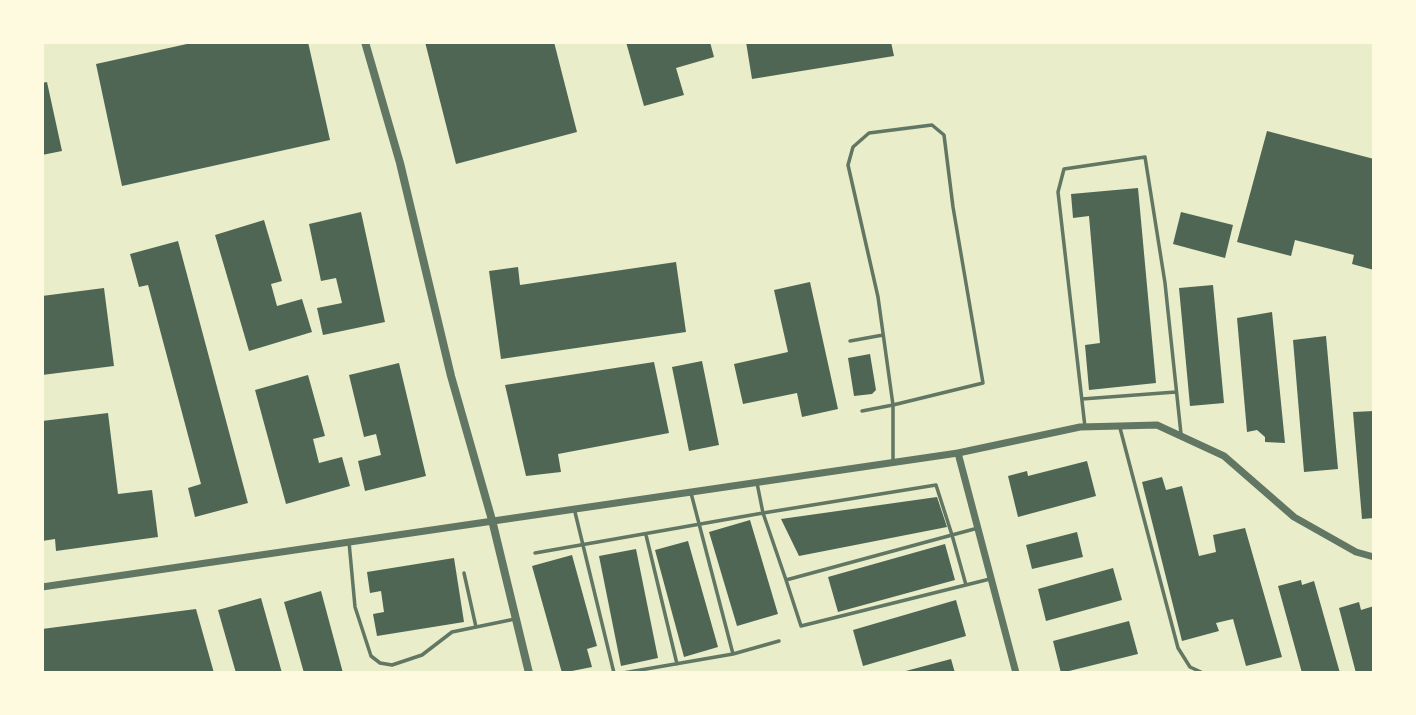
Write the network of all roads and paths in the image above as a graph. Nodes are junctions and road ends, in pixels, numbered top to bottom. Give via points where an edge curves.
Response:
1 (365, 42) edge
2 (883, 335) junction
3 (850, 341) dead end
4 (1176, 392) junction
5 (1082, 399) junction
6 (892, 405) junction
7 (862, 411) dead end
8 (1120, 426) junction
9 (1085, 427) junction
10 (1181, 436) junction
11 (958, 453) junction
12 (893, 462) junction
13 (757, 483) junction
14 (691, 491) junction
15 (574, 509) junction
16 (763, 513) junction
17 (492, 520) junction
18 (700, 526) junction
19 (978, 528) junction
20 (646, 535) junction
21 (952, 535) junction
22 (349, 542) junction
23 (583, 544) junction
24 (535, 553) dead end
25 (1374, 556) edge
26 (464, 573) dead end
27 (991, 579) junction
28 (786, 580) junction
29 (966, 585) junction
30 (42, 587) edge
31 (516, 619) junction
32 (476, 627) junction
33 (779, 640) dead end
34 (733, 654) junction
35 (677, 664) junction
36 (529, 673) edge
37 (614, 673) edge
38 (623, 673) edge
39 (1016, 673) edge
40 (1203, 673) edge

1 - 17 street
2 - 3 lane
2 - 6 lane
2 - 6 lane via 848,165 853,147 869,133 932,125 944,135 984,383
4 - 5 lane
4 - 5 lane via 1145,157 1063,169 1058,192
4 - 10 lane
5 - 9 lane
6 - 7 lane
6 - 12 lane
8 - 9 street
8 - 10 street via 1157,425
8 - 40 lane via 1178,648 1190,667
9 - 11 street
10 - 25 street via 1224,456 1294,517 1356,552
11 - 12 street
11 - 19 street
12 - 13 street
13 - 14 street
13 - 16 lane
14 - 15 street
14 - 18 lane
15 - 17 street
15 - 23 lane
16 - 18 lane
16 - 21 lane via 936,485
16 - 28 lane
17 - 22 street
17 - 31 street
18 - 20 lane
18 - 34 lane
19 - 21 lane
19 - 27 street
20 - 23 lane
20 - 35 lane
21 - 28 lane
21 - 29 lane
22 - 30 street
22 - 32 lane via 355,607 371,656 380,663 392,666 422,655 452,632
23 - 24 lane
23 - 37 lane
26 - 32 lane
27 - 29 lane
27 - 39 street
28 - 29 lane via 801,626
31 - 32 lane
31 - 36 street
33 - 34 lane
34 - 35 lane
35 - 38 lane

